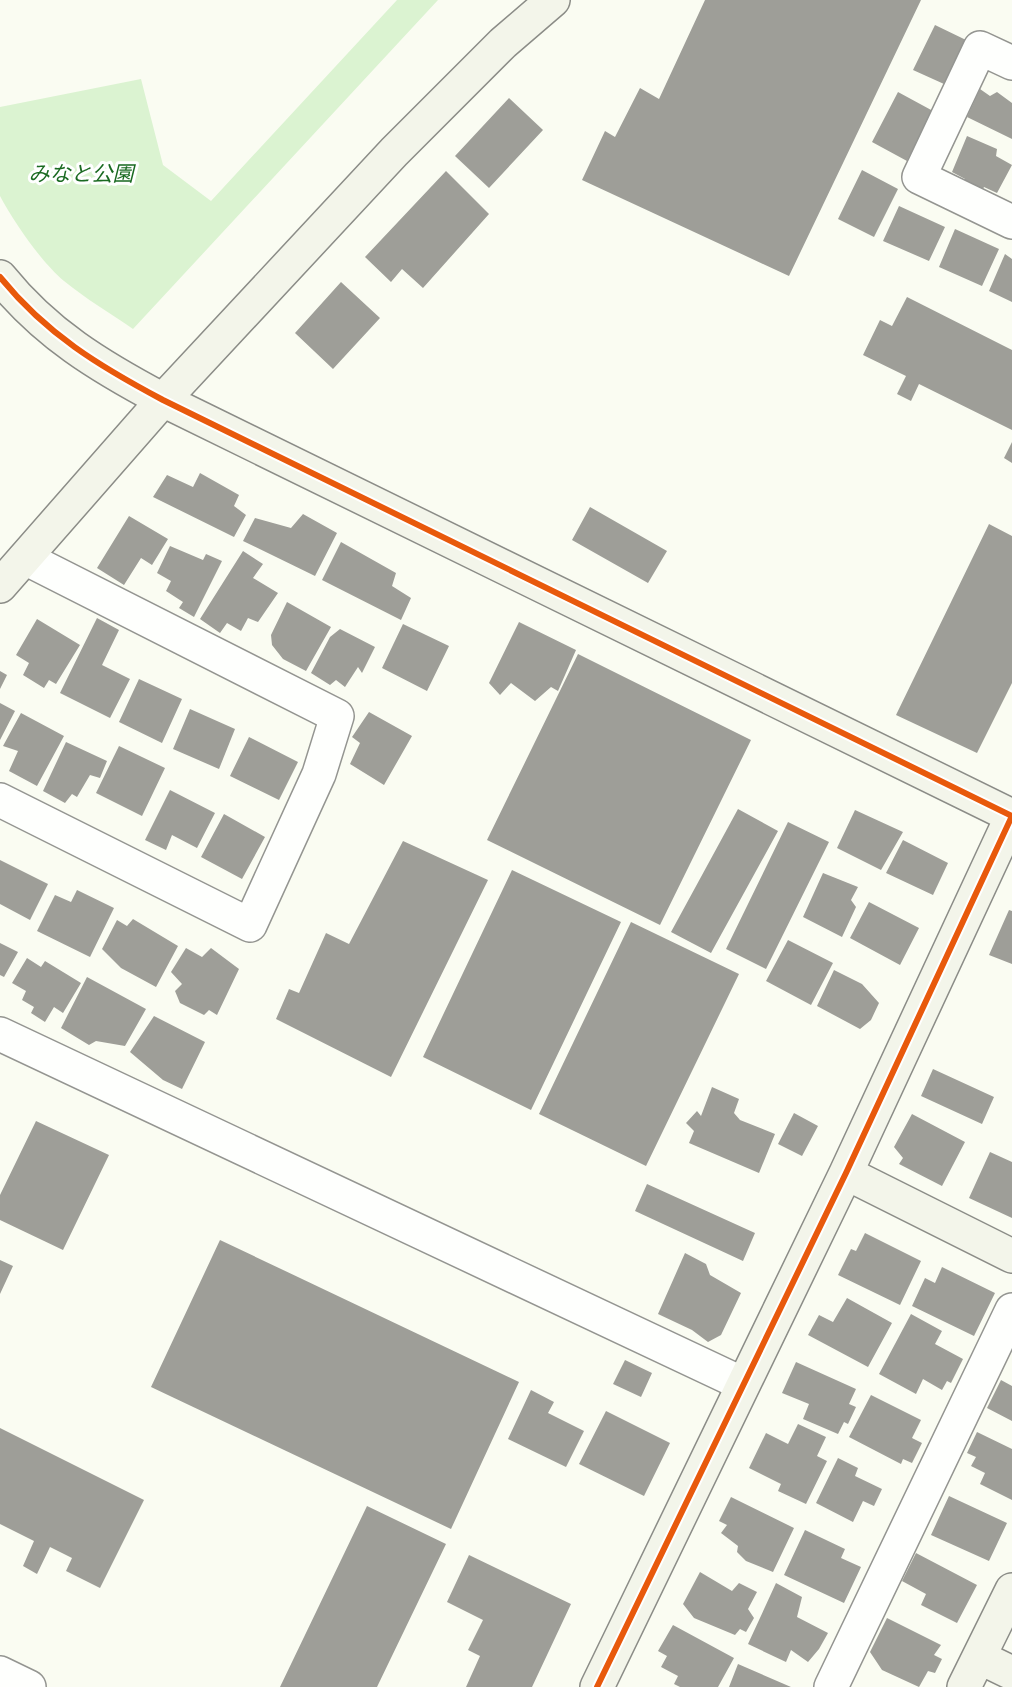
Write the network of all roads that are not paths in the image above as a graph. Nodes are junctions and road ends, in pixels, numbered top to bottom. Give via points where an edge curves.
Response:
1 (553, 0) edge
2 (1012, 63) edge
3 (1012, 222) edge
4 (0, 277) edge
5 (162, 400) junction
6 (25, 558) junction
7 (0, 586) edge
8 (0, 800) edge
9 (1012, 816) edge
10 (0, 1034) edge
11 (846, 1173) junction
12 (1012, 1256) edge
13 (1012, 1310) edge
14 (743, 1384) junction
15 (1012, 1590) edge
16 (979, 1657) junction
17 (0, 1673) edge
18 (1012, 1673) edge
19 (29, 1687) edge
20 (597, 1687) edge
21 (831, 1687) edge
22 (964, 1687) edge

1 - 5 street via 503,43 394,152
2 - 3 street via 980,48 919,177
4 - 5 street via 59,336 107,370
5 - 6 street
5 - 9 street
6 - 7 street
6 - 8 street via 337,716 319,774 250,925
9 - 11 street
10 - 14 street
11 - 12 street
11 - 14 street
13 - 21 street
14 - 20 street
15 - 16 street
16 - 18 street
16 - 22 street
17 - 19 street

